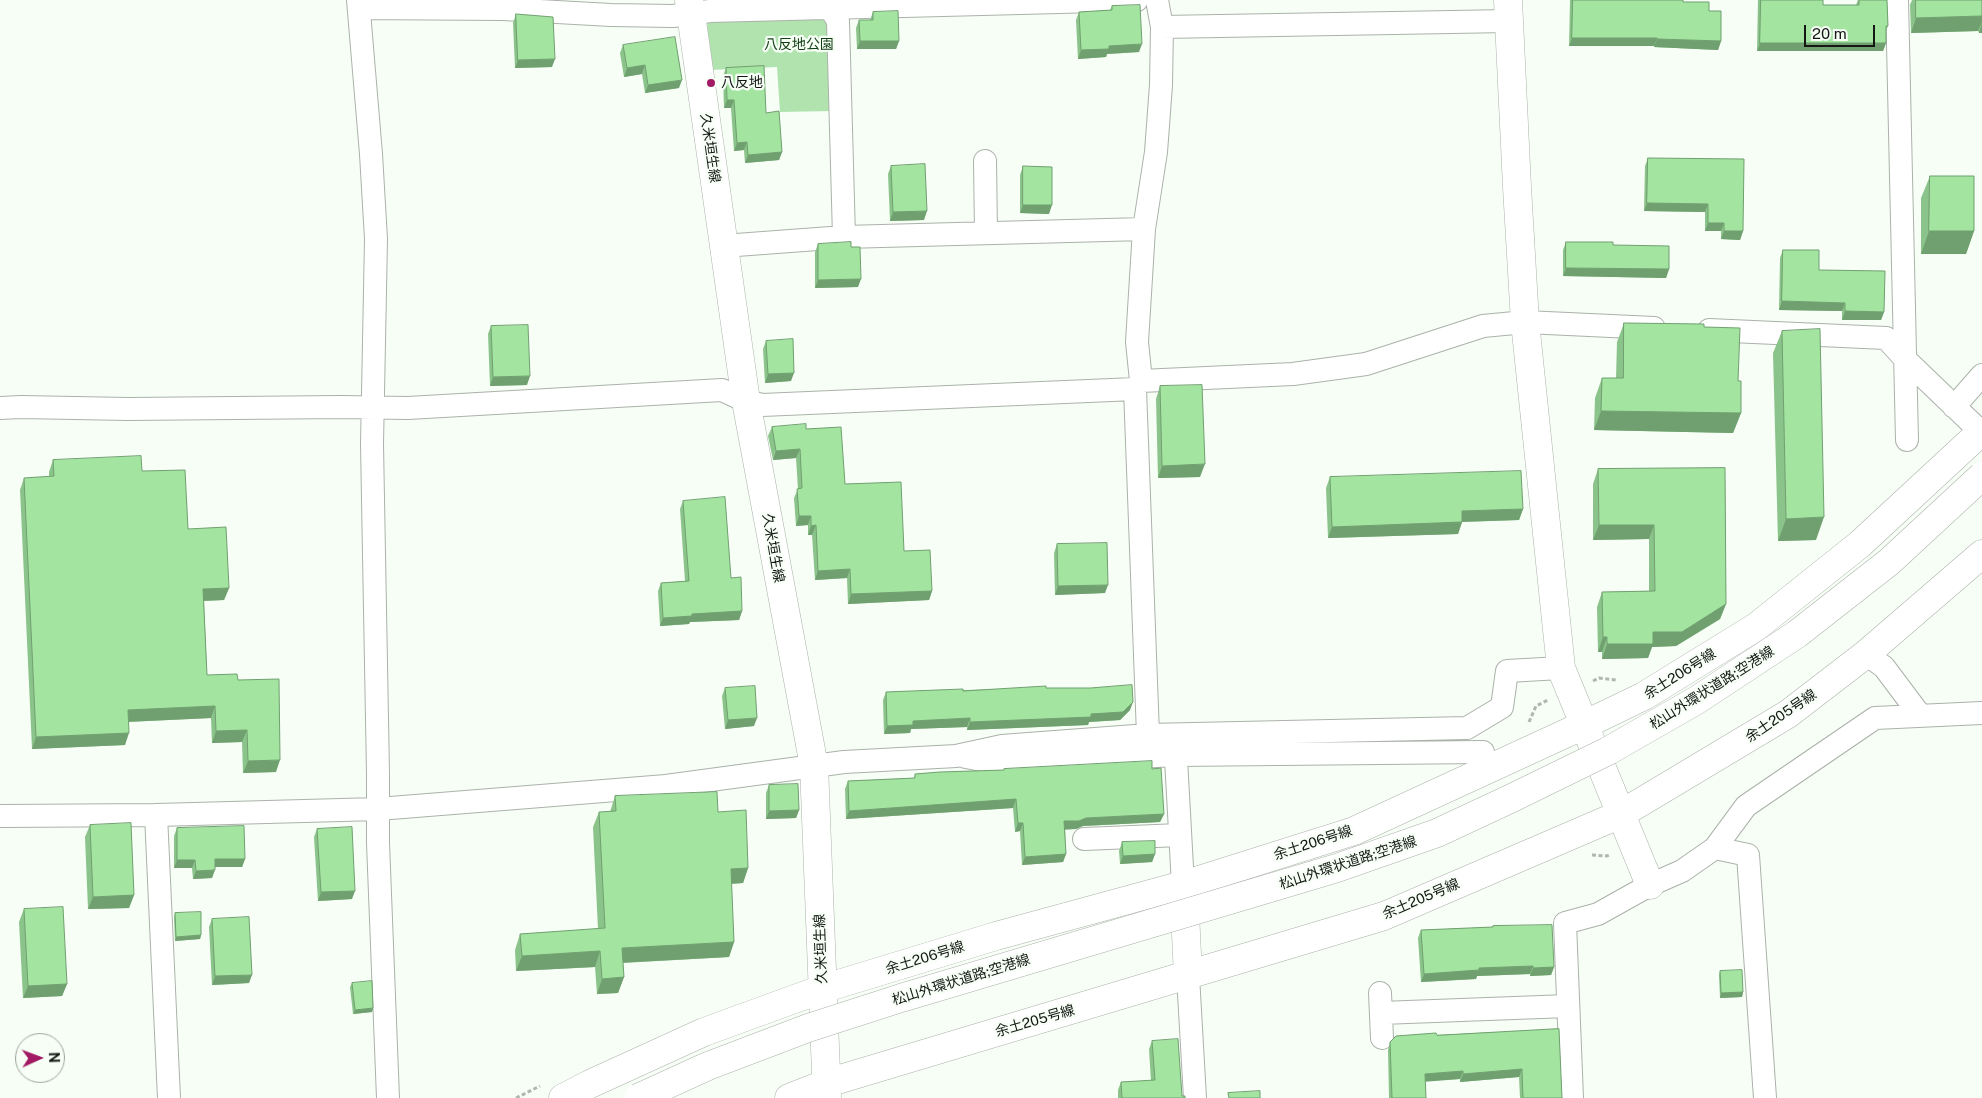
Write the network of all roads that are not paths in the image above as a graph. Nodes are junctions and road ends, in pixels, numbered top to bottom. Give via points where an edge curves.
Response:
1 (1138, 0) edge
2 (1157, 0) edge
3 (1898, 0) edge
4 (960, 2) edge
5 (359, 4) edge
6 (830, 4) edge
7 (690, 7) edge
8 (1508, 11) edge
9 (1162, 27) junction
10 (986, 161) dead end
11 (1144, 229) junction
12 (986, 233) junction
13 (844, 237) junction
14 (724, 246) junction
15 (1526, 322) junction
16 (1906, 360) junction
17 (1982, 375) edge
18 (1138, 385) junction
19 (746, 401) junction
20 (372, 407) junction
21 (1954, 407) junction
22 (0, 408) edge
23 (1982, 432) edge
24 (1907, 440) dead end
25 (1982, 476) edge
26 (1982, 554) edge
27 (1866, 654) junction
28 (1566, 679) junction
29 (1982, 713) edge
30 (1920, 715) junction
31 (1584, 725) junction
32 (1148, 735) junction
33 (1175, 745) junction
34 (1483, 752) dead end
35 (956, 756) junction
36 (814, 766) junction
37 (378, 809) junction
38 (156, 814) junction
39 (1621, 814) junction
40 (0, 816) edge
41 (1180, 835) junction
42 (1084, 839) dead end
43 (1715, 848) junction
44 (1650, 884) junction
45 (1183, 885) junction
46 (1188, 976) junction
47 (822, 989) junction
48 (1568, 1006) junction
49 (1382, 1038) dead end
50 (827, 1091) edge
51 (552, 1092) edge
52 (169, 1098) edge
53 (388, 1098) edge
54 (638, 1098) edge
55 (789, 1098) edge
56 (1195, 1098) edge
57 (1572, 1098) edge
58 (1765, 1098) edge

1 - 4 street
2 - 9 street
3 - 16 street
4 - 6 street
5 - 7 street via 673,16
5 - 20 street via 376,239
6 - 7 street via 710,11
6 - 13 street via 838,20
7 - 14 main road, 久米垣生線
8 - 9 street
8 - 15 main road
9 - 11 street via 1156,152
10 - 12 street
11 - 12 street
11 - 18 street via 1137,342
12 - 13 street
13 - 14 street
14 - 19 main road, 久米垣生線
15 - 16 street via 1886,338
15 - 18 street via 1483,326 1366,364 1293,374
15 - 28 main road
16 - 21 street
16 - 24 street
17 - 21 street
18 - 19 street via 762,405
18 - 32 street
19 - 20 street via 722,390 408,408
19 - 36 main road, 久米垣生線
20 - 22 street
20 - 37 street
21 - 23 street
23 - 31 main road, 余土206号線 via 1860,544 1756,627 1644,696
25 - 54 main road, 松山外環状道路;空港線, bridge via 1889,562 1797,634 1697,700 1608,751 1512,798 1436,833 1337,868 808,1028 708,1066
26 - 27 main road, 余土205号線
27 - 30 street via 1884,667
27 - 39 main road, 余土205号線 via 1788,714
28 - 31 main road
28 - 33 street via 1507,671 1502,708 1467,728
29 - 30 street
30 - 43 street via 1875,718 1746,806
31 - 39 main road
31 - 45 main road, 余土206号線 via 1354,831
32 - 33 street
32 - 35 street via 1002,746
33 - 34 street
33 - 35 street via 1002,764
33 - 41 street
35 - 36 street
36 - 37 street via 666,786
36 - 47 main road, 久米垣生線
37 - 38 street
37 - 53 street
38 - 40 street
38 - 52 street
39 - 44 main road
39 - 46 main road, 余土205号線 via 1384,916
41 - 42 street
41 - 45 street
43 - 44 street via 1682,870
43 - 58 street via 1748,855
44 - 48 street via 1598,914 1565,922
45 - 46 main road
45 - 47 main road, 余土206号線 via 996,936
46 - 50 main road, 余土205号線
46 - 56 street
47 - 50 main road, 久米垣生線
47 - 51 main road, 余土206号線 via 704,1032 590,1084
48 - 49 street via 1380,1003
48 - 57 street
50 - 55 main road, 余土205号線

